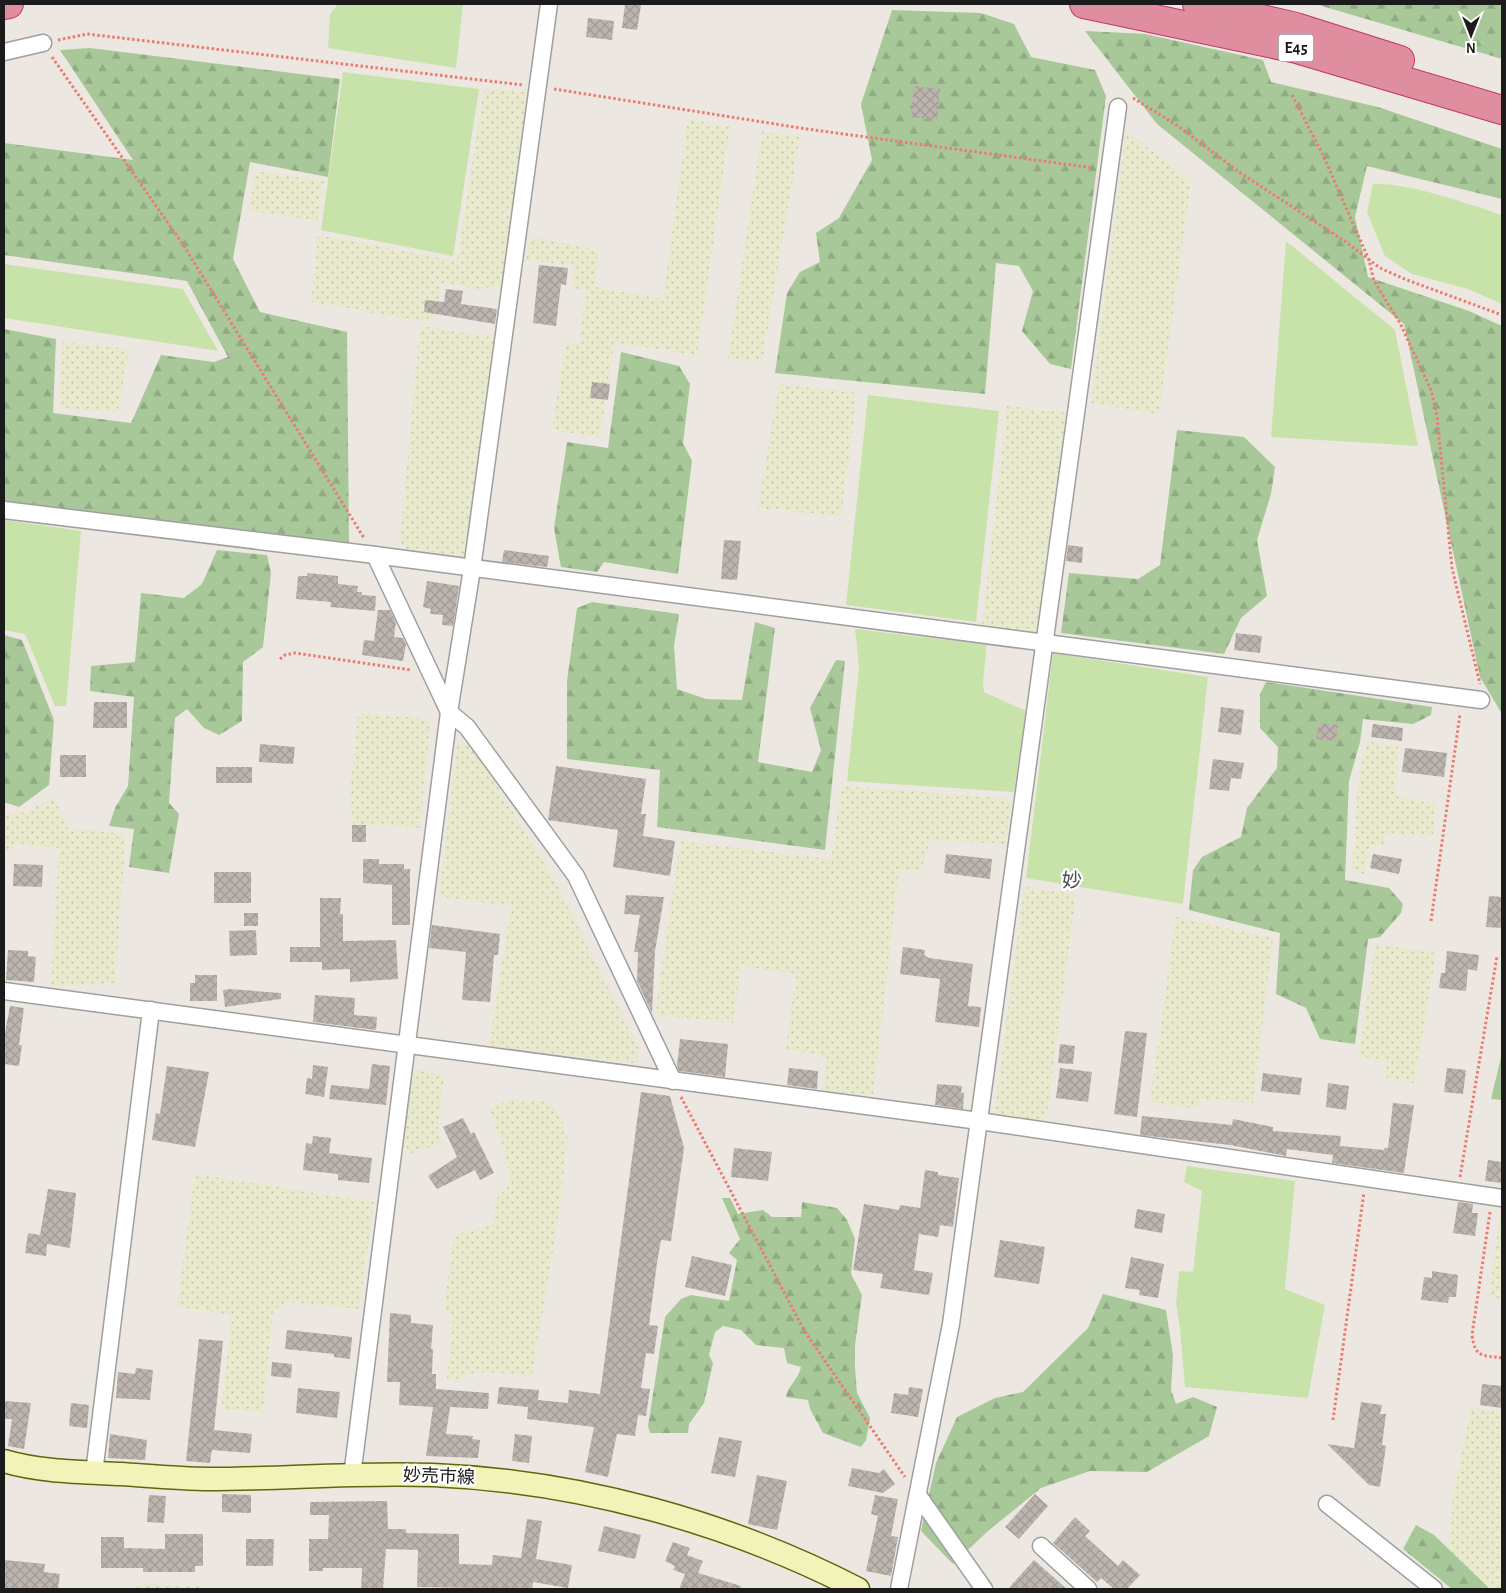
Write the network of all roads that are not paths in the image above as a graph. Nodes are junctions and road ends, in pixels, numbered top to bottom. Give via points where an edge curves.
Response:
1 (9, 4) edge
2 (549, 4) edge
3 (1084, 4) edge
4 (1197, 4) edge
5 (4, 5) edge
6 (43, 43) road end
7 (4, 52) edge
8 (1502, 94) edge
9 (1118, 107) road end
10 (1502, 110) edge
11 (4, 510) edge
12 (375, 555) junction
13 (472, 569) junction
14 (1045, 643) junction
15 (1481, 700) road end
16 (449, 712) junction
17 (4, 992) edge
18 (151, 1010) junction
19 (406, 1045) junction
20 (672, 1081) junction
21 (979, 1121) junction
22 (1497, 1197) edge
23 (4, 1461) edge
24 (94, 1473) junction
25 (352, 1476) junction
26 (918, 1496) junction
27 (1327, 1504) dead end
28 (1041, 1546) dead end
29 (858, 1589) edge
30 (899, 1589) edge
31 (984, 1589) edge
32 (1088, 1589) edge
33 (1434, 1589) edge

1 - 5 highway
2 - 13 street
3 - 10 highway, E45 via 1297,49
4 - 8 highway, E45 via 1296,28
6 - 7 street
9 - 14 street
11 - 12 street
12 - 13 street
12 - 16 street
13 - 14 street
13 - 16 street
14 - 15 street
14 - 21 street
16 - 19 street
16 - 20 street via 467,727 576,876
17 - 18 street
18 - 19 street
18 - 24 street
19 - 20 street
19 - 25 street
20 - 21 street
21 - 22 street
21 - 26 street via 951,1324
23 - 24 main road, 妙売市線 via 24,1467
24 - 25 main road, 妙売市線 via 207,1479
25 - 29 main road, 妙売市線 via 432,1475 526,1482 644,1507 722,1531 812,1565
26 - 30 street
26 - 31 street
27 - 33 street
28 - 32 street

